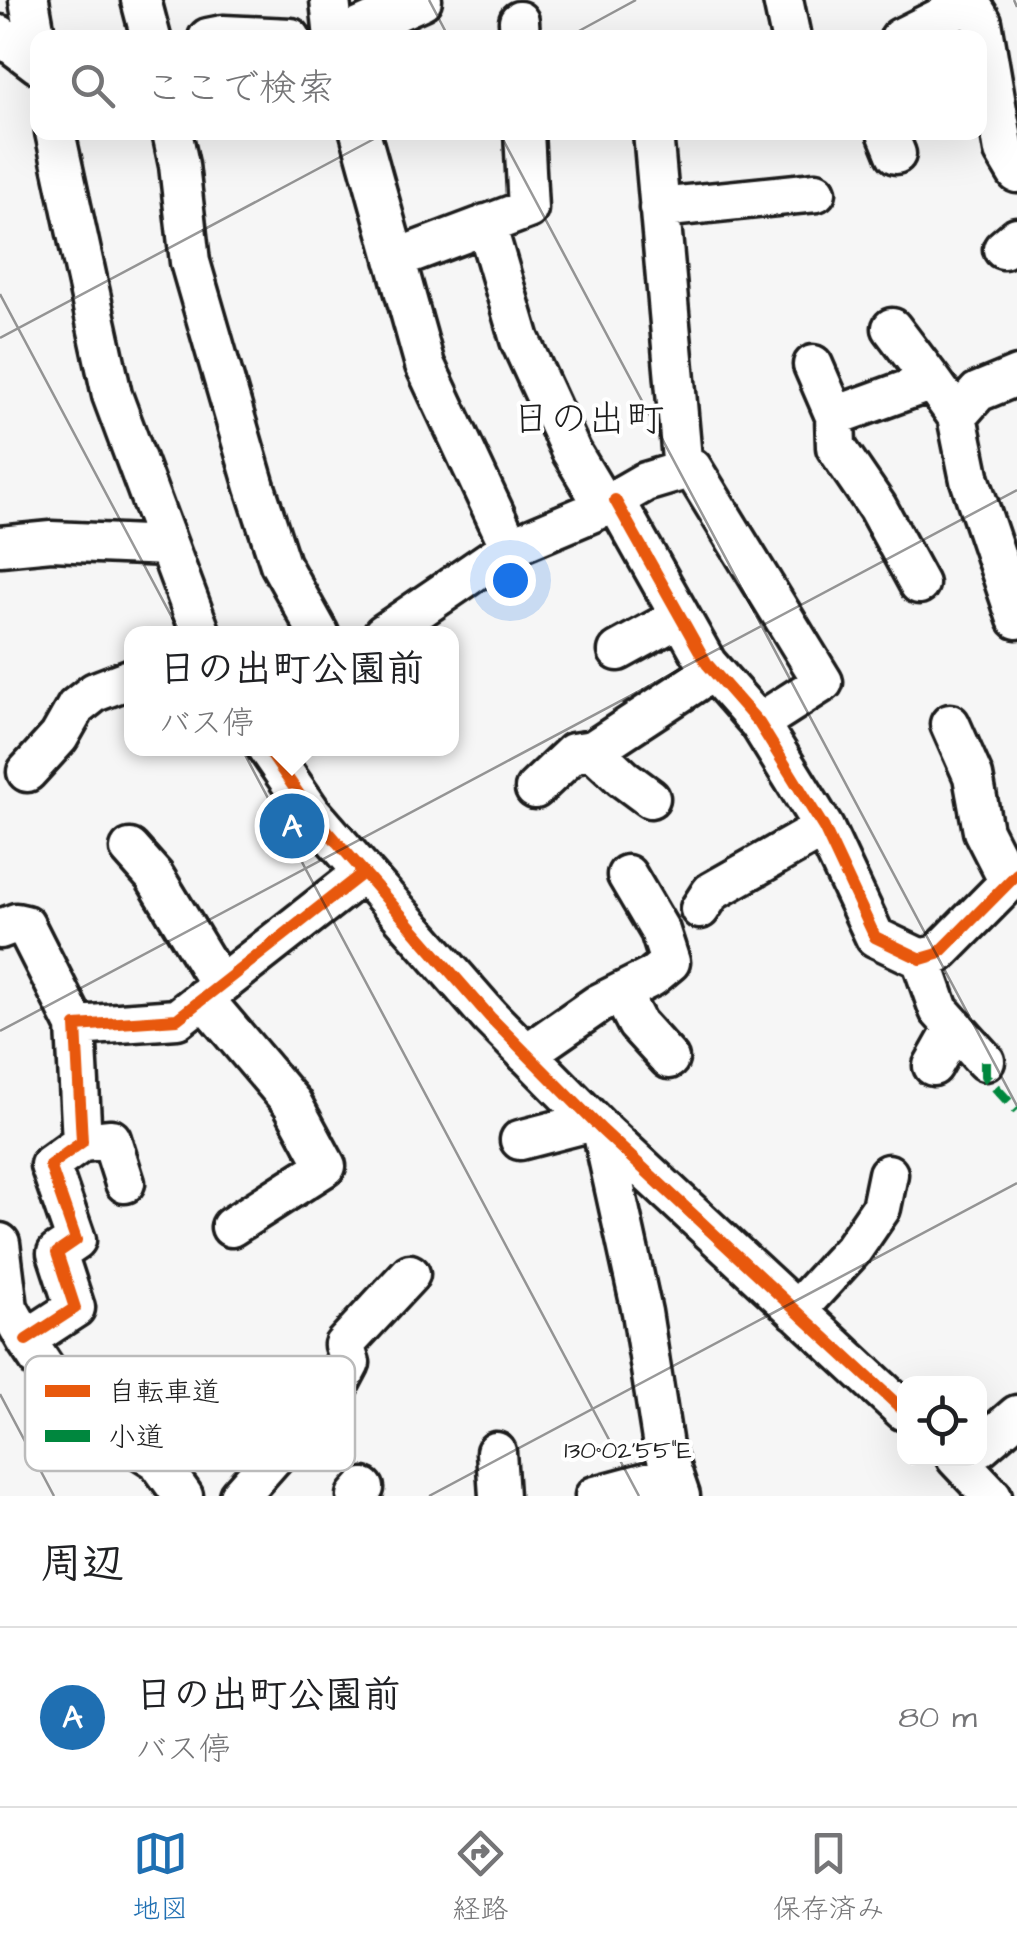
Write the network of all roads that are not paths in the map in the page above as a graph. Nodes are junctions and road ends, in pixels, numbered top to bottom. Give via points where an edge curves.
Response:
1 (28, 0) edge
2 (141, 0) edge
3 (330, 0) edge
4 (422, 0) edge
5 (783, 0) edge
6 (969, 2) edge
7 (34, 30) edge
8 (148, 30) edge
9 (334, 30) edge
10 (353, 30) edge
11 (789, 30) edge
12 (915, 30) edge
13 (983, 30) edge
14 (0, 35) edge
15 (987, 51) edge
16 (30, 58) edge
17 (57, 140) edge
18 (174, 140) edge
19 (362, 140) edge
20 (524, 140) edge
21 (653, 140) edge
22 (1017, 173) edge
23 (816, 192) dead end
24 (659, 208) junction
25 (486, 224) junction
26 (395, 259) junction
27 (892, 328) dead end
28 (813, 365) dead end
29 (1017, 376) edge
30 (932, 381) junction
31 (835, 416) junction
32 (956, 416) junction
33 (683, 470) junction
34 (609, 503) junction
35 (0, 546) edge
36 (168, 546) junction
37 (510, 548) junction
38 (1010, 570) edge
39 (919, 584) dead end
40 (680, 616) junction
41 (1017, 619) edge
42 (198, 626) edge
43 (315, 626) edge
44 (395, 626) edge
45 (618, 651) dead end
46 (713, 670) junction
47 (124, 681) edge
48 (760, 723) junction
49 (950, 724) dead end
50 (592, 750) junction
51 (272, 756) edge
52 (26, 772) dead end
53 (535, 789) dead end
54 (650, 798) dead end
55 (824, 828) junction
56 (130, 849) dead end
57 (364, 873) junction
58 (628, 875) dead end
59 (1013, 878) edge
60 (700, 909) dead end
61 (0, 929) edge
62 (921, 960) junction
63 (212, 992) junction
64 (621, 993) junction
65 (76, 1026) junction
66 (955, 1028) junction
67 (526, 1054) junction
68 (670, 1060) dead end
69 (986, 1060) dead end
70 (934, 1066) dead end
71 (598, 1126) junction
72 (520, 1140) dead end
73 (82, 1142) junction
74 (126, 1183) dead end
75 (877, 1188) dead end
76 (245, 1210) dead end
77 (0, 1243) edge
78 (410, 1274) dead end
79 (796, 1310) junction
80 (26, 1340) junction
81 (37, 1356) edge
82 (348, 1356) edge
83 (897, 1404) edge
84 (1017, 1414) edge
85 (987, 1439) edge
86 (496, 1452) dead end
87 (972, 1466) edge
88 (165, 1471) edge
89 (261, 1471) edge
90 (676, 1485) edge
91 (183, 1496) edge
92 (239, 1496) edge
93 (498, 1496) edge
94 (594, 1496) edge
95 (992, 1496) edge

1 - 7 street
2 - 8 street
3 - 9 street
4 - 10 street
5 - 11 street
6 - 12 street
6 - 13 street
14 - 16 street
15 - 22 street via 1004,151
17 - 36 street via 112,395
18 - 43 street via 190,262 254,487 280,564
19 - 26 street
20 - 25 street via 528,209
21 - 24 street
23 - 24 street
24 - 33 street
25 - 26 street
25 - 34 street via 520,340 572,452
26 - 37 street via 426,365
27 - 30 street
28 - 31 street
29 - 32 street via 978,392
30 - 31 street
30 - 32 street
31 - 39 street via 836,447
32 - 38 street via 970,480
33 - 34 street
33 - 48 street via 692,468 823,682
34 - 37 street
34 - 40 street
35 - 36 street
36 - 42 street
37 - 44 street
38 - 41 street
40 - 45 street
40 - 46 street
46 - 48 street
46 - 50 street
47 - 52 street via 76,707
48 - 55 street
49 - 59 street via 961,779 983,832
50 - 53 street via 573,753
50 - 54 street
51 - 57 street
55 - 60 street via 711,892
55 - 62 street via 875,937
56 - 63 street via 154,876
57 - 63 street
57 - 67 street
58 - 64 street via 670,962
59 - 62 street via 938,954
61 - 65 street via 24,925
62 - 66 street via 939,1010
63 - 65 street via 178,1019
63 - 76 street via 292,1103 326,1166
64 - 67 street
64 - 68 street via 636,1024
65 - 73 street
66 - 69 street
66 - 70 street
67 - 71 street
71 - 72 street
71 - 79 street
71 - 90 street
73 - 74 street via 111,1139
73 - 80 street via 50,1165 76,1240 57,1254 75,1308
75 - 79 street via 881,1208
77 - 80 street via 8,1308
78 - 82 street via 344,1345
79 - 83 street
80 - 81 street
84 - 85 street
86 - 93 street
87 - 95 street
88 - 91 street
89 - 92 street
90 - 94 street

